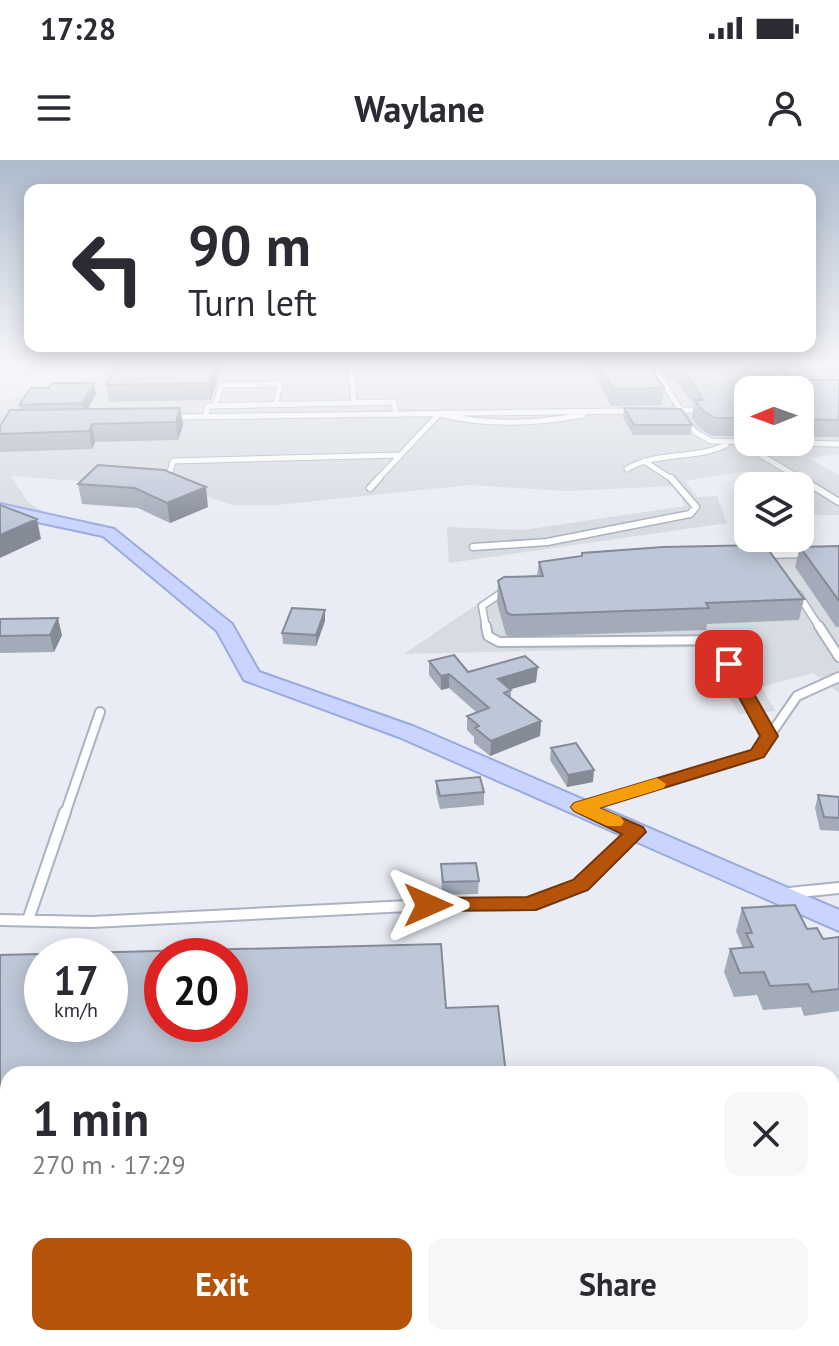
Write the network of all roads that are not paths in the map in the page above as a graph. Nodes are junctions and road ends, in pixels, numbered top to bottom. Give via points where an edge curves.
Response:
1 (435, 418) edge
2 (453, 418) edge
3 (566, 418) edge
4 (687, 418) edge
5 (727, 444) junction
6 (734, 444) edge
7 (814, 444) edge
8 (839, 444) edge
9 (401, 455) junction
10 (761, 456) edge
11 (644, 461) junction
12 (627, 469) dead end
13 (168, 479) edge
14 (370, 488) dead end
15 (839, 502) edge
16 (0, 509) edge
17 (473, 547) dead end
18 (812, 554) edge
19 (772, 555) junction
20 (759, 556) edge
21 (780, 567) edge
22 (520, 580) edge
23 (796, 591) edge
24 (716, 640) junction
25 (734, 640) dead end
26 (828, 640) junction
27 (839, 640) edge
28 (839, 657) edge
29 (839, 677) edge
30 (100, 712) dead end
31 (769, 736) junction
32 (581, 807) junction
33 (636, 832) junction
34 (839, 888) edge
35 (776, 895) junction
36 (0, 920) edge
37 (28, 920) junction
38 (839, 921) edge

1 - 9 lane
2 - 3 lane via 468,423
4 - 5 lane via 699,436
5 - 6 lane
5 - 11 lane via 705,455
7 - 8 lane
9 - 13 lane via 173,461
9 - 14 lane
10 - 15 lane
11 - 12 lane
11 - 17 lane via 688,493 696,507 690,514 547,542
16 - 32 street via 108,532 225,628 251,676 407,732
18 - 19 lane
19 - 20 lane
19 - 21 lane
22 - 24 lane via 482,606 488,636 499,642
23 - 26 lane
24 - 25 lane
24 - 31 lane
26 - 27 lane
26 - 28 lane
29 - 31 lane via 793,697
30 - 37 lane
31 - 32 lane via 757,754
32 - 33 street
33 - 35 street
33 - 37 lane via 580,885 529,904 92,922
34 - 35 lane
35 - 38 street
36 - 37 lane

